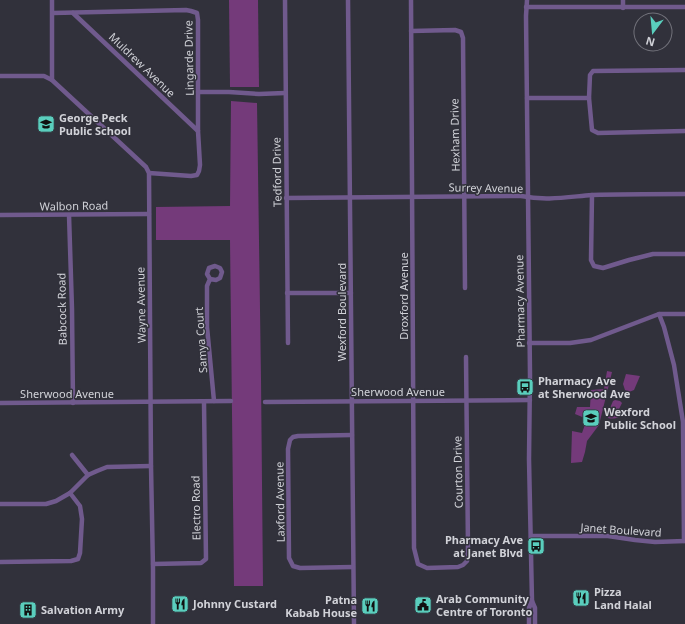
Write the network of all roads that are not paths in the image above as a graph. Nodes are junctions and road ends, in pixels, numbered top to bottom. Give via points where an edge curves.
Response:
1 (52, 0) edge
2 (284, 0) edge
3 (348, 0) edge
4 (410, 0) edge
5 (527, 0) edge
6 (623, 0) edge
7 (526, 7) junction
8 (685, 7) edge
9 (623, 8) junction
10 (53, 13) junction
11 (73, 13) junction
12 (411, 31) junction
13 (685, 70) edge
14 (0, 76) edge
15 (52, 80) junction
16 (198, 92) junction
17 (285, 93) junction
18 (527, 98) junction
19 (589, 98) junction
20 (198, 131) junction
21 (685, 131) edge
22 (149, 174) junction
23 (685, 194) edge
24 (592, 195) junction
25 (464, 196) junction
26 (350, 197) junction
27 (412, 197) junction
28 (528, 197) junction
29 (286, 198) junction
30 (149, 214) junction
31 (0, 215) edge
32 (68, 215) junction
33 (685, 254) edge
34 (210, 279) dead end
35 (465, 288) dead end
36 (287, 293) junction
37 (351, 293) junction
38 (660, 314) junction
39 (685, 314) edge
40 (288, 343) dead end
41 (529, 343) junction
42 (466, 357) dead end
43 (530, 400) junction
44 (214, 401) junction
45 (231, 401) dead end
46 (352, 401) junction
47 (414, 401) junction
48 (466, 401) junction
49 (151, 402) junction
50 (204, 402) junction
51 (265, 402) dead end
52 (73, 403) junction
53 (0, 404) edge
54 (352, 435) junction
55 (72, 455) dead end
56 (151, 466) junction
57 (88, 475) junction
58 (70, 493) junction
59 (0, 504) edge
60 (532, 536) junction
61 (685, 542) edge
62 (0, 562) edge
63 (153, 564) junction
64 (353, 567) junction
65 (444, 567) joint
66 (532, 601) junction
67 (153, 624) edge
68 (354, 624) edge
69 (529, 624) edge
70 (534, 624) edge

1 - 10 street
2 - 17 street, Tedford Drive
3 - 26 street, Wexford Boulevard
4 - 12 street, Droxford Avenue
5 - 7 street, Pharmacy Avenue
6 - 9 street
7 - 9 street
7 - 18 street, Pharmacy Avenue
8 - 9 street
10 - 11 street, Lingarde Drive
10 - 15 street
11 - 16 street, Lingarde Drive via 186,10 196,13
11 - 20 street, Muldrew Avenue
12 - 25 street, Hexham Drive via 455,30 461,32 463,38
12 - 27 street, Droxford Avenue
13 - 19 street via 593,71 590,75
14 - 15 street via 44,76
15 - 22 street via 146,167
16 - 17 street
16 - 20 street, Lingarde Drive
17 - 29 street, Tedford Drive
18 - 19 street
18 - 28 street, Pharmacy Avenue
19 - 21 street via 592,130 598,133
20 - 22 street, Lingarde Drive via 200,165 197,174
22 - 30 street, Wayne Avenue
23 - 24 street, Surrey Avenue
24 - 28 street, Surrey Avenue via 564,198
24 - 33 street via 591,260 594,266 603,268 653,254
25 - 27 street, Surrey Avenue
25 - 28 street, Surrey Avenue
25 - 35 street, Hexham Drive
26 - 27 street, Surrey Avenue
26 - 29 street, Surrey Avenue
26 - 37 street, Wexford Boulevard
27 - 47 street, Droxford Avenue
28 - 41 street, Pharmacy Avenue
29 - 36 street, Tedford Drive
30 - 32 street, Walbon Road
30 - 49 street, Wayne Avenue
31 - 32 street, Walbon Road
32 - 52 street, Babcock Road
34 - 44 street, Samya Court via 207,286 207,327
36 - 37 street
36 - 40 street, Tedford Drive
37 - 46 street, Wexford Boulevard
38 - 39 street
38 - 41 street via 591,340
38 - 61 street via 674,365 683,422
41 - 43 street, Pharmacy Avenue
42 - 48 street, Courton Drive
43 - 48 street, Sherwood Avenue
43 - 60 street, Pharmacy Avenue
44 - 45 street, Sherwood Avenue
44 - 50 street, Sherwood Avenue
46 - 47 street, Sherwood Avenue
46 - 51 street, Sherwood Avenue
46 - 54 street, Wexford Boulevard
47 - 48 street, Sherwood Avenue
47 - 65 street, Droxford Avenue via 414,548 418,564 427,568
48 - 65 street, Courton Drive via 467,561 463,566
49 - 50 street, Sherwood Avenue
49 - 52 street, Sherwood Avenue
49 - 56 street, Wayne Avenue
50 - 63 street, Electro Road via 206,559 201,563
52 - 53 street, Sherwood Avenue
54 - 64 street, Wexford Boulevard
54 - 64 street, Laxford Avenue via 293,437 288,449 289,558 293,566
55 - 57 street
56 - 57 street via 107,467
56 - 63 street, Wayne Avenue
57 - 58 street
58 - 59 street via 46,504
58 - 62 street via 80,506 82,519 78,559
60 - 61 street, Janet Boulevard via 608,536 655,542
60 - 66 street, Pharmacy Avenue
63 - 67 street, Wayne Avenue
64 - 68 street, Wexford Boulevard
66 - 69 street, Pharmacy Avenue via 529,608
66 - 70 street, Pharmacy Avenue via 535,608

